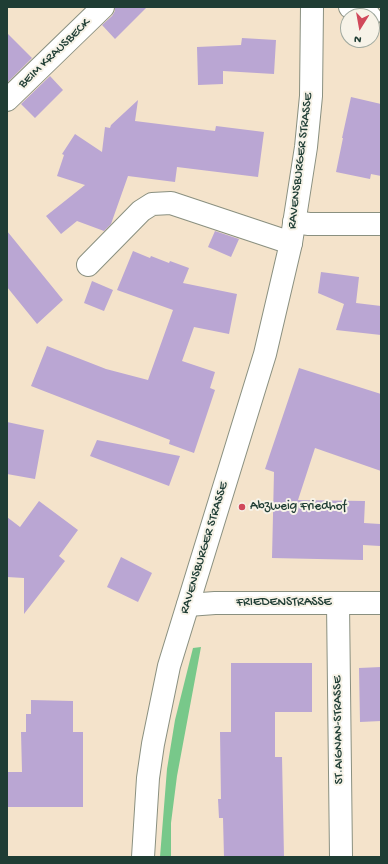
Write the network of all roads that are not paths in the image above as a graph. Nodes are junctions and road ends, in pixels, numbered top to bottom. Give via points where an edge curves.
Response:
1 (103, 7) edge
2 (312, 7) edge
3 (7, 100) edge
4 (294, 222) junction
5 (381, 224) edge
6 (291, 243) junction
7 (88, 265) dead end
8 (338, 603) junction
9 (381, 603) edge
10 (188, 604) junction
11 (144, 857) edge
12 (341, 857) edge

1 - 3 main road, BEIM KRAUSBECK
2 - 4 main road, RAVENSBURGER STRASSE via 311,96
4 - 5 main road
4 - 6 main road, RAVENSBURGER STRASSE
6 - 7 main road, RAVENSBURGER STRASSE via 171,203 152,204 141,211
6 - 10 main road, RAVENSBURGER STRASSE via 265,354
8 - 9 main road, FRIEDENSTRASSE
8 - 10 main road, FRIEDENSTRASSE
8 - 12 main road, ST.AIGNAN-STRASSE
10 - 11 main road, RAVENSBURGER STRASSE via 169,666 153,744 148,778

